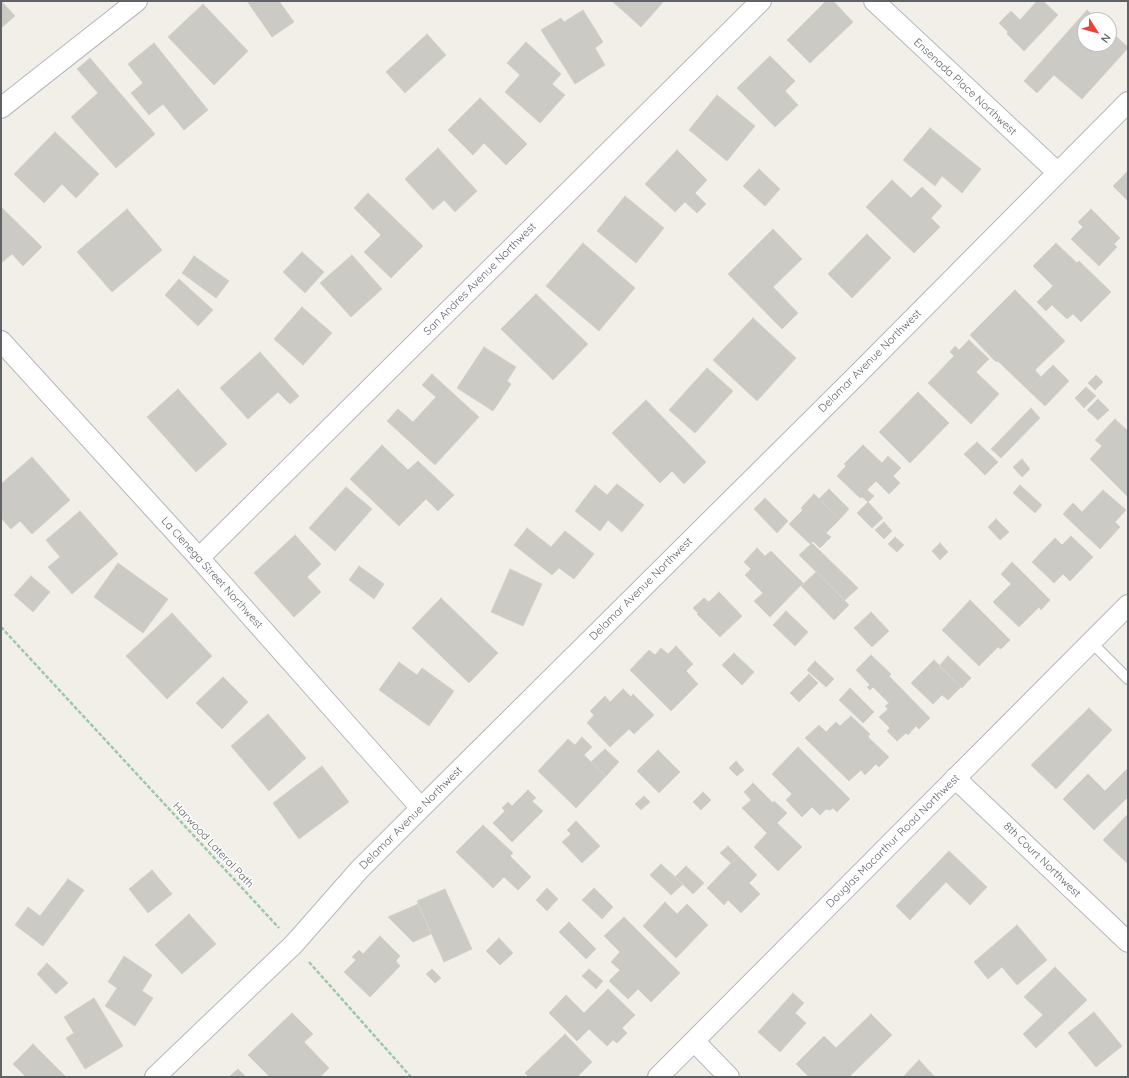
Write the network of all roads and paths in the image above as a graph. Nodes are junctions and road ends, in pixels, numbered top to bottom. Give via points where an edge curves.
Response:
1 (137, 1) edge
2 (761, 1) edge
3 (874, 1) edge
4 (1128, 102) edge
5 (1, 108) edge
6 (1057, 172) junction
7 (1, 341) edge
8 (199, 558) junction
9 (1128, 605) edge
10 (1, 627) edge
11 (1091, 642) junction
12 (1128, 679) edge
13 (955, 778) junction
14 (421, 808) junction
15 (1128, 942) edge
16 (294, 944) junction
17 (694, 1041) junction
18 (155, 1077) edge
19 (410, 1077) edge
20 (658, 1077) edge
21 (729, 1077) edge

1 - 5 street
2 - 8 street, San Andres Avenue Northwest
3 - 6 street, Ensenada Place Northwest
4 - 6 street, Delamar Avenue Northwest
6 - 14 street, Delamar Avenue Northwest
7 - 8 street, La Cienega Street Northwest
8 - 14 street, La Cienega Street Northwest
9 - 11 street, Douglas Macarthur Road Northwest
10 - 16 path, Harwood Lateral Path
11 - 12 lane
11 - 13 street, Douglas Macarthur Road Northwest
13 - 15 street, 8th Court Northwest
13 - 17 street, Douglas Macarthur Road Northwest
14 - 16 street, Delamar Avenue Northwest via 359,870
16 - 18 street, Delamar Avenue Northwest
16 - 19 path, Harwood Lateral Path
17 - 20 street, Douglas Macarthur Road Northwest
17 - 21 street

